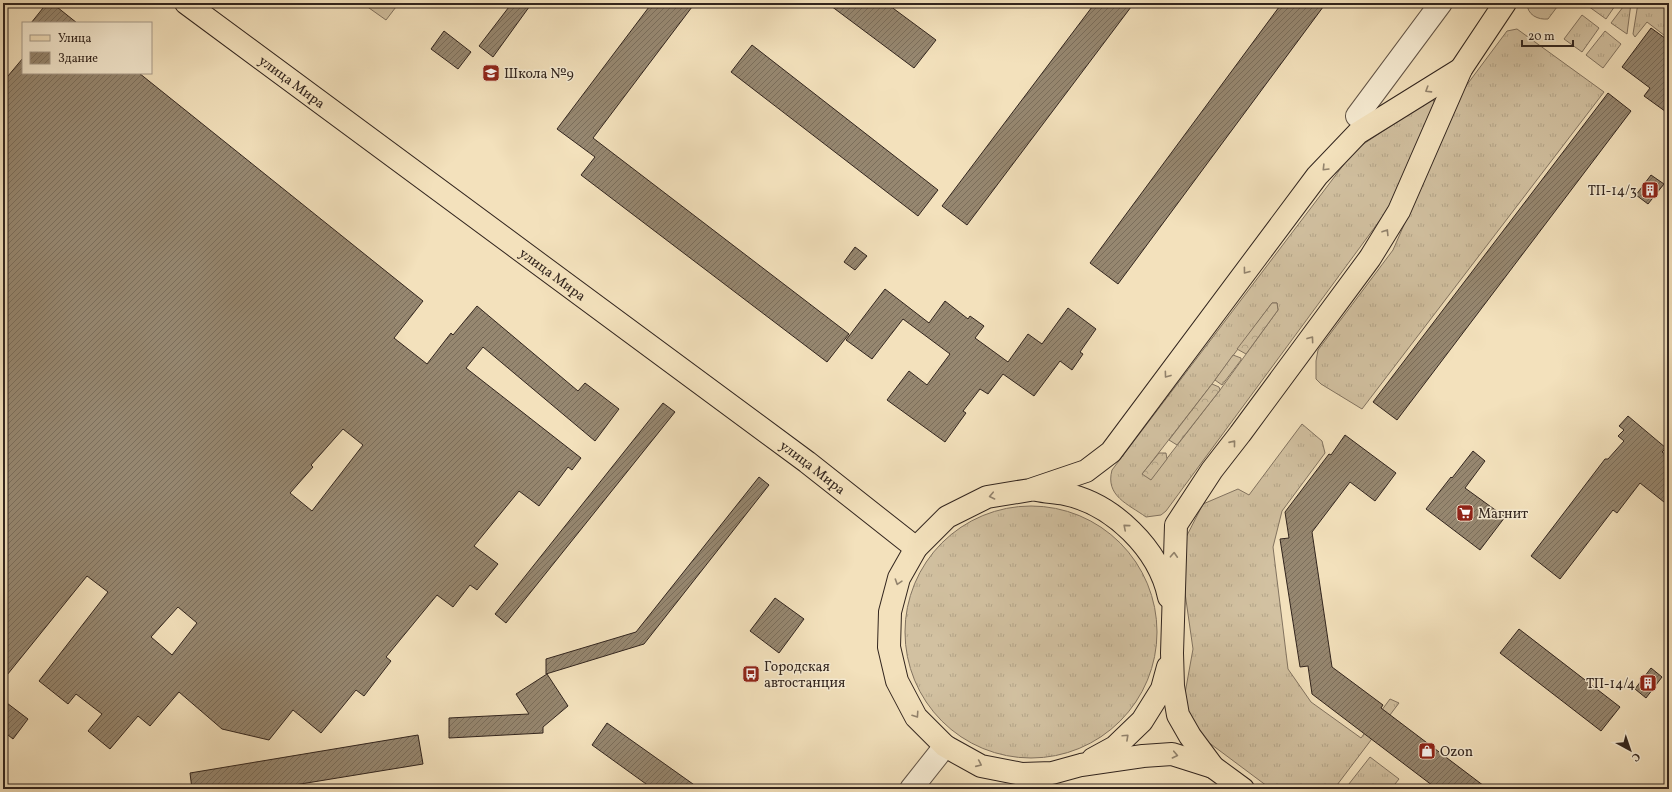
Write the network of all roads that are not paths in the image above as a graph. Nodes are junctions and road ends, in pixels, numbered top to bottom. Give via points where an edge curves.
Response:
1 (186, 3) edge
2 (1441, 3) edge
3 (1505, 3) edge
4 (1461, 70) junction
5 (1357, 116) dead end
6 (1030, 490) junction
7 (916, 548) junction
8 (1174, 622) junction
9 (1172, 653) junction
10 (945, 746) junction
11 (1082, 765) junction
12 (1213, 767) junction
13 (911, 789) edge
14 (1243, 789) edge

1 - 7 main road, улица Мира via 808,462
2 - 5 street
3 - 4 main road
4 -> 6 main road via 1358,133 1317,176 1111,452 1086,471
8 -> 4 main road via 1176,525 1212,470 1370,258 1399,211
6 -> 7 main road via 987,497 947,517
8 -> 6 main road via 1166,586 1151,554 1128,527 1099,506 1066,494
7 -> 10 main road via 899,578 890,612 889,647 897,681 916,717
8 - 9 main road
11 -> 9 main road via 1115,747 1142,721 1162,689
9 - 12 main road via 1173,686 1178,714 1190,736
10 -> 11 main road via 981,766 1022,774 1052,773
10 - 13 street
11 -> 12 main road via 1172,754
12 - 14 main road

